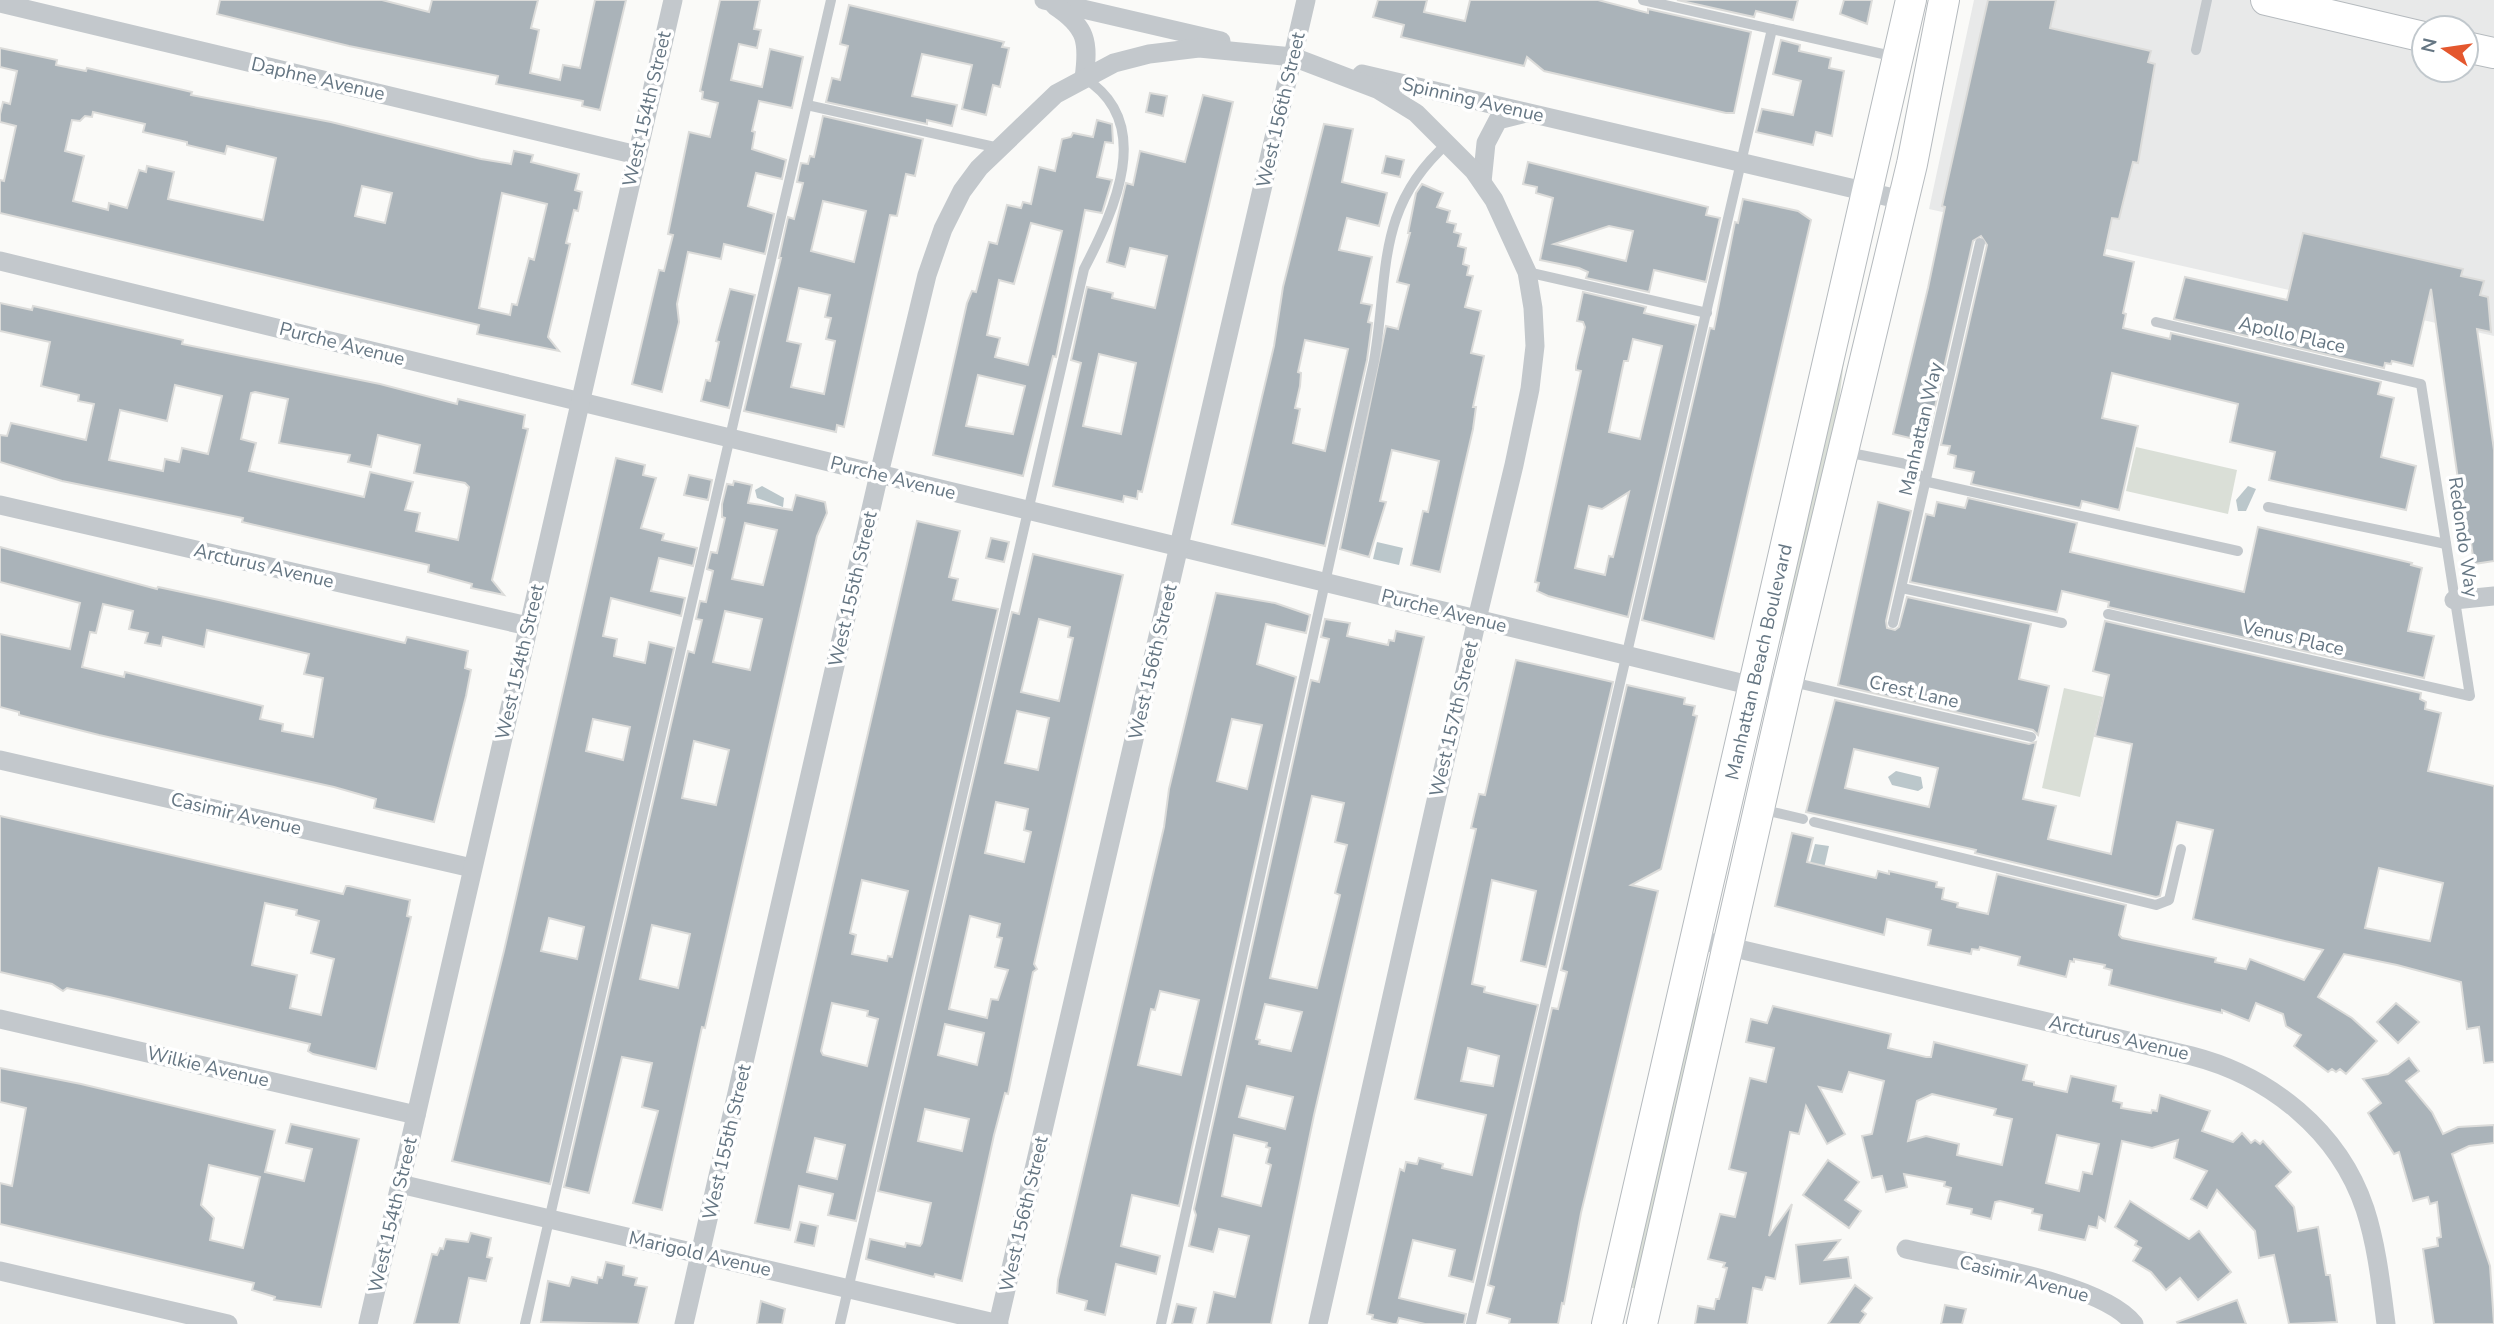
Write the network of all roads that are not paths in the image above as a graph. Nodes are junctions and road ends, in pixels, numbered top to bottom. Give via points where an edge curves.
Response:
1 (673, 0) edge
2 (831, 0) edge
3 (1044, 0) edge
4 (1306, 0) edge
5 (1643, 0) edge
6 (1911, 0) edge
7 (1944, 0) edge
8 (2207, 0) edge
9 (2266, 0) edge
10 (0, 3) edge
11 (1772, 29) junction
12 (2410, 34) edge
13 (2196, 50) dead end
14 (1293, 57) junction
15 (1897, 57) junction
16 (1084, 78) junction
17 (807, 105) junction
18 (1526, 113) junction
19 (1448, 142) junction
20 (999, 148) junction
21 (637, 155) junction
22 (1741, 163) junction
23 (1482, 183) junction
24 (1866, 192) junction
25 (1902, 200) junction
26 (1980, 243) dead end
27 (0, 261) edge
28 (1527, 272) junction
29 (1707, 313) junction
30 (2156, 322) dead end
31 (2421, 384) joint
32 (580, 402) junction
33 (730, 438) junction
34 (1842, 451) junction
35 (879, 474) junction
36 (1928, 482) junction
37 (0, 505) edge
38 (2268, 507) dead end
39 (1031, 511) junction
40 (2446, 544) junction
41 (1180, 547) junction
42 (2238, 551) dead end
43 (1325, 582) junction
44 (1902, 588) junction
45 (2494, 596) edge
46 (2454, 600) junction
47 (2108, 614) dead end
48 (1476, 619) junction
49 (1893, 623) dead end
50 (2062, 623) dead end
51 (528, 626) junction
52 (1625, 655) junction
53 (1788, 685) junction
54 (1753, 686) junction
55 (2470, 696) joint
56 (2031, 737) dead end
57 (0, 760) edge
58 (1760, 809) junction
59 (1803, 819) dead end
60 (1814, 822) dead end
61 (2180, 849) dead end
62 (472, 868) junction
63 (1696, 939) junction
64 (1730, 946) junction
65 (0, 1019) edge
66 (416, 1115) junction
67 (400, 1184) junction
68 (549, 1220) junction
69 (1906, 1249) dead end
70 (701, 1254) junction
71 (0, 1271) edge
72 (849, 1288) junction
73 (228, 1324) edge
74 (368, 1324) edge
75 (525, 1324) edge
76 (684, 1324) edge
77 (841, 1324) edge
78 (999, 1324) edge
79 (1161, 1324) edge
80 (1318, 1324) edge
81 (1471, 1324) edge
82 (1607, 1324) edge
83 (1642, 1324) edge
84 (2134, 1324) edge
85 (2386, 1324) edge

1 - 21 street, West 154th Street
2 - 17 lane
3 - 14 street, Spinning Avenue
3 - 16 street via 1074,19 1088,47
4 - 14 street, West 156th Street
5 - 11 lane
6 - 15 main road, Manhattan Beach Boulevard
7 - 25 main road, Manhattan Beach Boulevard
8 - 13 lane
9 - 12 main road
10 - 21 street, Daphne Avenue
11 - 15 lane
11 - 22 lane
14 - 16 street, West 155th Street via 1199,48 1114,63
14 - 18 street, Spinning Avenue
14 - 19 street, West 157th Street via 1377,89 1416,113
14 - 41 street, West 156th Street
15 - 24 main road, Manhattan Beach Boulevard
16 - 20 street, West 155th Street via 1056,94
16 - 39 lane via 1103,90 1118,113 1125,147 1112,211 1084,269
17 - 20 lane
17 - 33 lane
18 - 22 street, Spinning Avenue
18 - 23 street via 1498,120 1486,143
19 - 23 street, West 157th Street
19 - 43 lane via 1424,164 1400,203 1388,245 1374,360
20 - 35 street, West 155th Street via 962,191 943,229 927,275
21 - 32 street, West 154th Street
22 - 24 street, Spinning Avenue
22 - 29 lane
23 - 28 street, West 157th Street
24 - 25 street, Spinning Avenue
24 - 54 main road, Manhattan Beach Boulevard
25 - 34 main road, Manhattan Beach Boulevard
26 - 36 lane, Manhattan Way
27 - 32 street, Purche Avenue
28 - 29 lane
28 - 48 street, West 157th Street via 1535,346 1530,389
29 - 52 lane
30 - 31 lane, Apollo Place
31 - 40 lane, Redondo Way
32 - 33 street, Purche Avenue
32 - 51 street, West 154th Street
33 - 35 street, Purche Avenue
33 - 68 lane
34 - 36 lane via 1906,464
34 - 53 main road, Manhattan Beach Boulevard
35 - 39 street, Purche Avenue
35 - 70 street, West 155th Street
36 - 42 lane
36 - 44 lane, Manhattan Way
37 - 51 street, Arcturus Avenue
38 - 40 lane
39 - 41 street, Purche Avenue
39 - 72 lane
40 - 46 lane, Redondo Way
41 - 43 street, Purche Avenue
41 - 78 street, West 156th Street
43 - 48 street, Purche Avenue
43 - 79 lane
44 - 49 lane, Manhattan Way
44 - 50 lane
45 - 46 street
46 - 55 lane, Redondo Way
47 - 55 lane, Venus Place
48 - 52 street, Purche Avenue
48 - 80 street, West 157th Street
51 - 62 street, West 154th Street
52 - 54 street, Purche Avenue
52 - 81 lane
53 - 54 street, Purche Avenue
53 - 56 lane, Crest Lane
53 - 58 main road, Manhattan Beach Boulevard
54 - 63 main road, Manhattan Beach Boulevard
57 - 62 street, Casimir Avenue
58 - 59 lane
58 - 64 main road, Manhattan Beach Boulevard
60 - 61 lane via 2157,905 2169,900
62 - 66 street, West 154th Street
63 - 64 street, Arcturus Avenue
63 - 82 main road, Manhattan Beach Boulevard
64 - 83 main road, Manhattan Beach Boulevard
64 - 85 street, Arcturus Avenue via 2214,1061 2263,1084 2323,1134 2347,1171 2365,1208
65 - 66 street, Wilkie Avenue
66 - 67 street, West 154th Street
67 - 68 street, Marigold Avenue
67 - 74 street, West 154th Street
68 - 70 street, Marigold Avenue
68 - 75 lane
69 - 84 street, Casimir Avenue via 2076,1289 2111,1304
70 - 72 street, Marigold Avenue
70 - 76 street, West 155th Street
71 - 73 street
72 - 77 lane
72 - 78 street, Marigold Avenue

